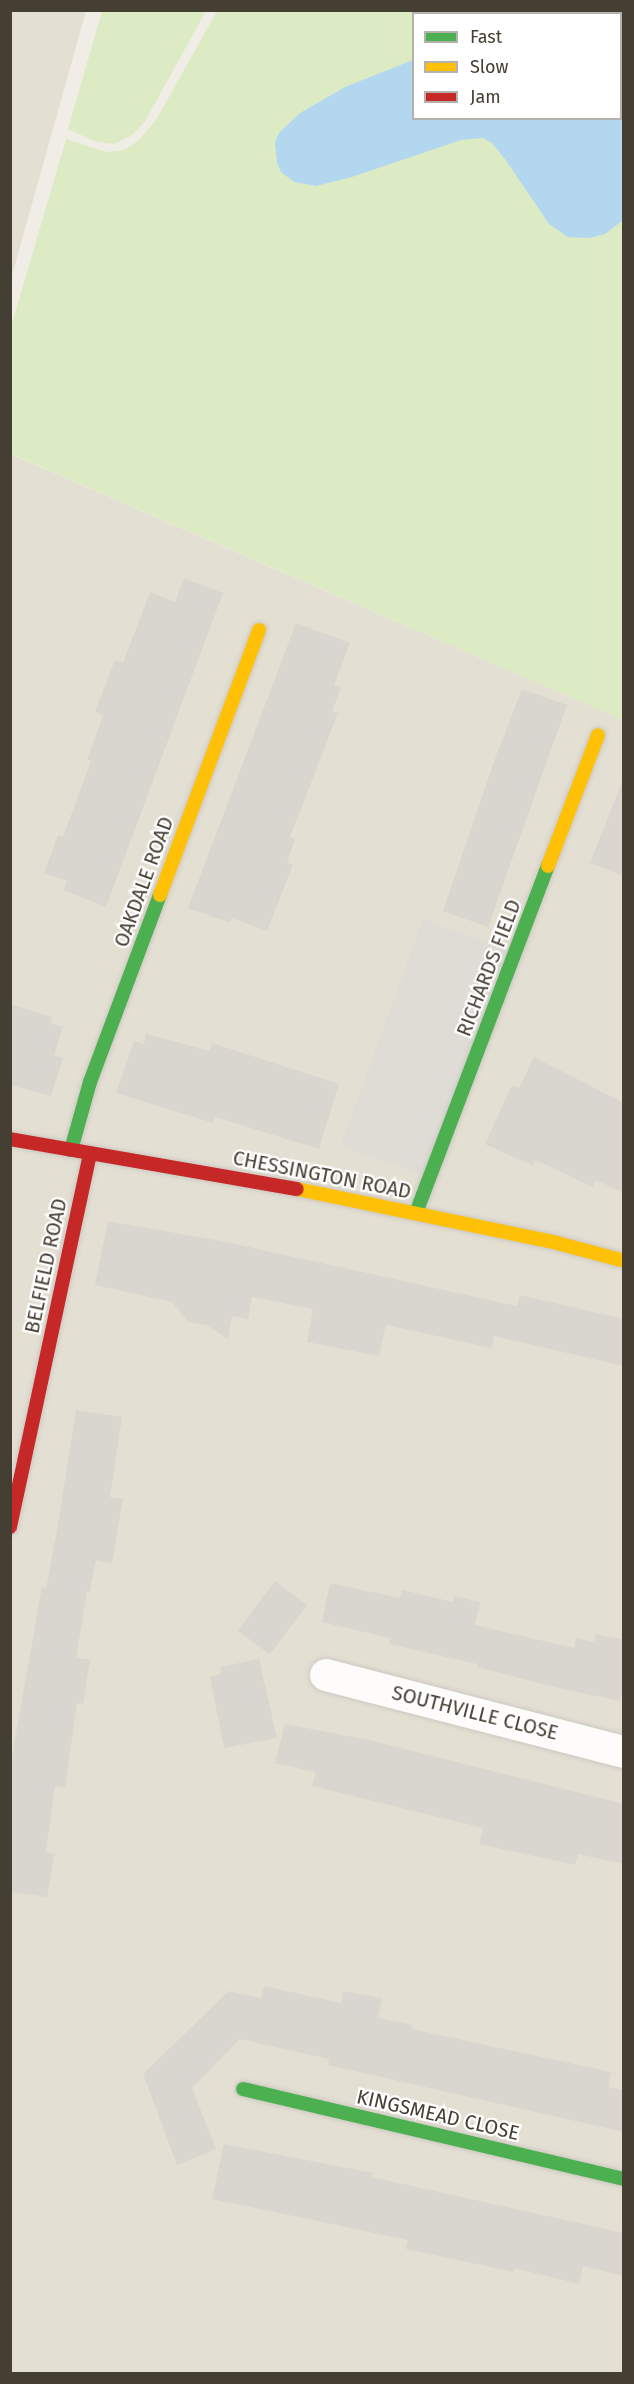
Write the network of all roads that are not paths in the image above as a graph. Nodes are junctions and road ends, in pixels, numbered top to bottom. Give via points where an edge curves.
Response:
1 (259, 630) dead end
2 (598, 735) dead end
3 (10, 1139) edge
4 (71, 1150) junction
5 (90, 1153) junction
6 (416, 1213) junction
7 (624, 1261) edge
8 (10, 1527) edge
9 (326, 1675) dead end
10 (624, 1752) edge
11 (243, 2089) dead end
12 (624, 2179) edge

1 - 4 street, OAKDALE ROAD via 90,1083
2 - 6 street, RICHARDS FIELD
3 - 4 street, CHESSINGTON ROAD
4 - 5 street, CHESSINGTON ROAD
5 - 6 street, CHESSINGTON ROAD
5 - 8 street, BELFIELD ROAD
6 - 7 street, CHESSINGTON ROAD
9 - 10 street, SOUTHVILLE CLOSE
11 - 12 street, KINGSMEAD CLOSE

